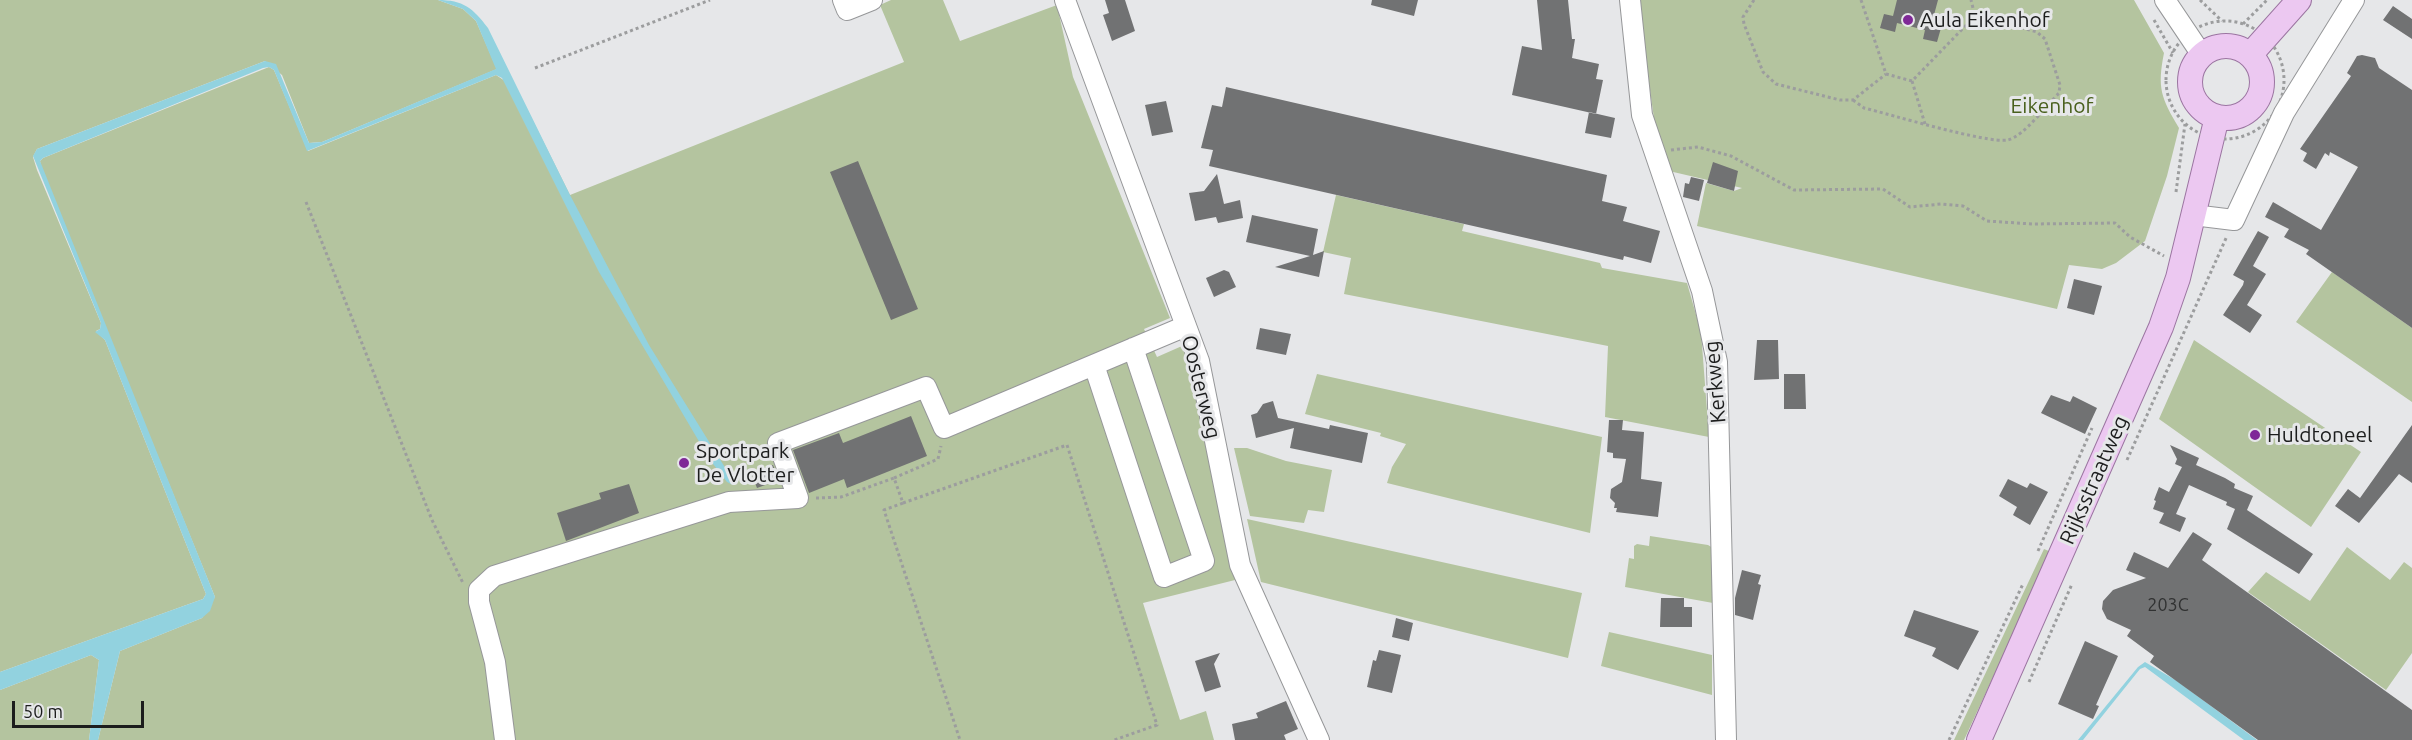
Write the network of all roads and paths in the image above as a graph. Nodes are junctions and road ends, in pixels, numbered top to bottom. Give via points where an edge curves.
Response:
1 (710, 0) edge
2 (843, 0) edge
3 (872, 0) edge
4 (1065, 0) edge
5 (1630, 0) edge
6 (1754, 0) edge
7 (1862, 0) edge
8 (1971, 0) edge
9 (2200, 0) edge
10 (2267, 0) edge
11 (2299, 0) edge
12 (2354, 0) edge
13 (2158, 6) edge
14 (1975, 16) junction
15 (2222, 21) junction
16 (2243, 24) junction
17 (2188, 34) junction
18 (2257, 46) junction
19 (2173, 53) junction
20 (2202, 55) junction
21 (535, 68) dead end
22 (1886, 74) junction
23 (1912, 81) junction
24 (1853, 100) junction
25 (1925, 123) junction
26 (2215, 127) junction
27 (1655, 151) junction
28 (306, 202) dead end
29 (2193, 215) junction
30 (2234, 220) junction
31 (2166, 257) dead end
32 (1186, 326) junction
33 (1133, 348) junction
34 (1094, 365) junction
35 (2092, 427) dead end
36 (945, 428) junction
37 (2126, 463) dead end
38 (894, 478) junction
39 (798, 498) junction
40 (903, 503) junction
41 (2037, 553) dead end
42 (2028, 574) dead end
43 (478, 596) junction
44 (505, 740) edge
45 (960, 740) edge
46 (1114, 740) edge
47 (1319, 740) edge
48 (1726, 740) edge
49 (1949, 740) edge
50 (1979, 740) edge

1 - 21 path
2 - 3 street via 847,10
4 - 32 street, Oosterweg
5 - 27 street, Kerkweg via 1642,115
6 - 24 path via 1743,17 1744,24 1768,79 1840,100
7 - 22 path
8 - 14 path
9 - 15 path
10 - 16 path
11 - 18 main road
12 - 30 street via 2284,112
13 - 17 street
13 - 19 path
14 - 23 path
14 - 25 path via 2037,32 2045,39 2059,93 2008,140
15 - 16 path
15 - 17 path
16 - 18 path
17 - 19 path
17 - 20 street
18 - 20 main road via 2226,45
18 - 26 main road via 2262,83 2258,99 2248,111
18 - 26 path via 2277,53 2283,71 2277,109 2265,124 2249,134 2231,139
19 - 26 path via 2166,71 2166,90 2173,109 2185,124
20 - 26 main road via 2192,71 2191,90
22 - 23 path
22 - 24 path
23 - 25 path
24 - 25 path via 1864,108
26 - 29 main road, Rijksstraatweg
27 - 31 path via 1708,148 1740,160 1794,190 1884,189 1910,207 1963,206 1987,221 2115,223 2130,237
27 - 48 street, Kerkweg via 1702,291 1717,362
28 - 43 path via 432,520 460,580
29 - 30 street
29 - 50 main road, Rijksstraatweg via 2178,278 2154,344
30 - 37 path, Rijksstraatweg
32 - 33 street
32 - 47 street, Oosterweg via 1199,361 1240,565
33 - 34 street
33 - 34 street via 1204,561 1164,577
34 - 36 street
35 - 41 path, Rijksstraatweg
36 - 38 path via 938,459
36 - 39 street via 926,387 778,442
38 - 39 path via 841,497
38 - 40 path
39 - 43 street via 729,502 657,524 494,576
40 - 45 path via 884,510
40 - 46 path via 1067,445 1157,725
42 - 49 path
43 - 44 street via 495,662

